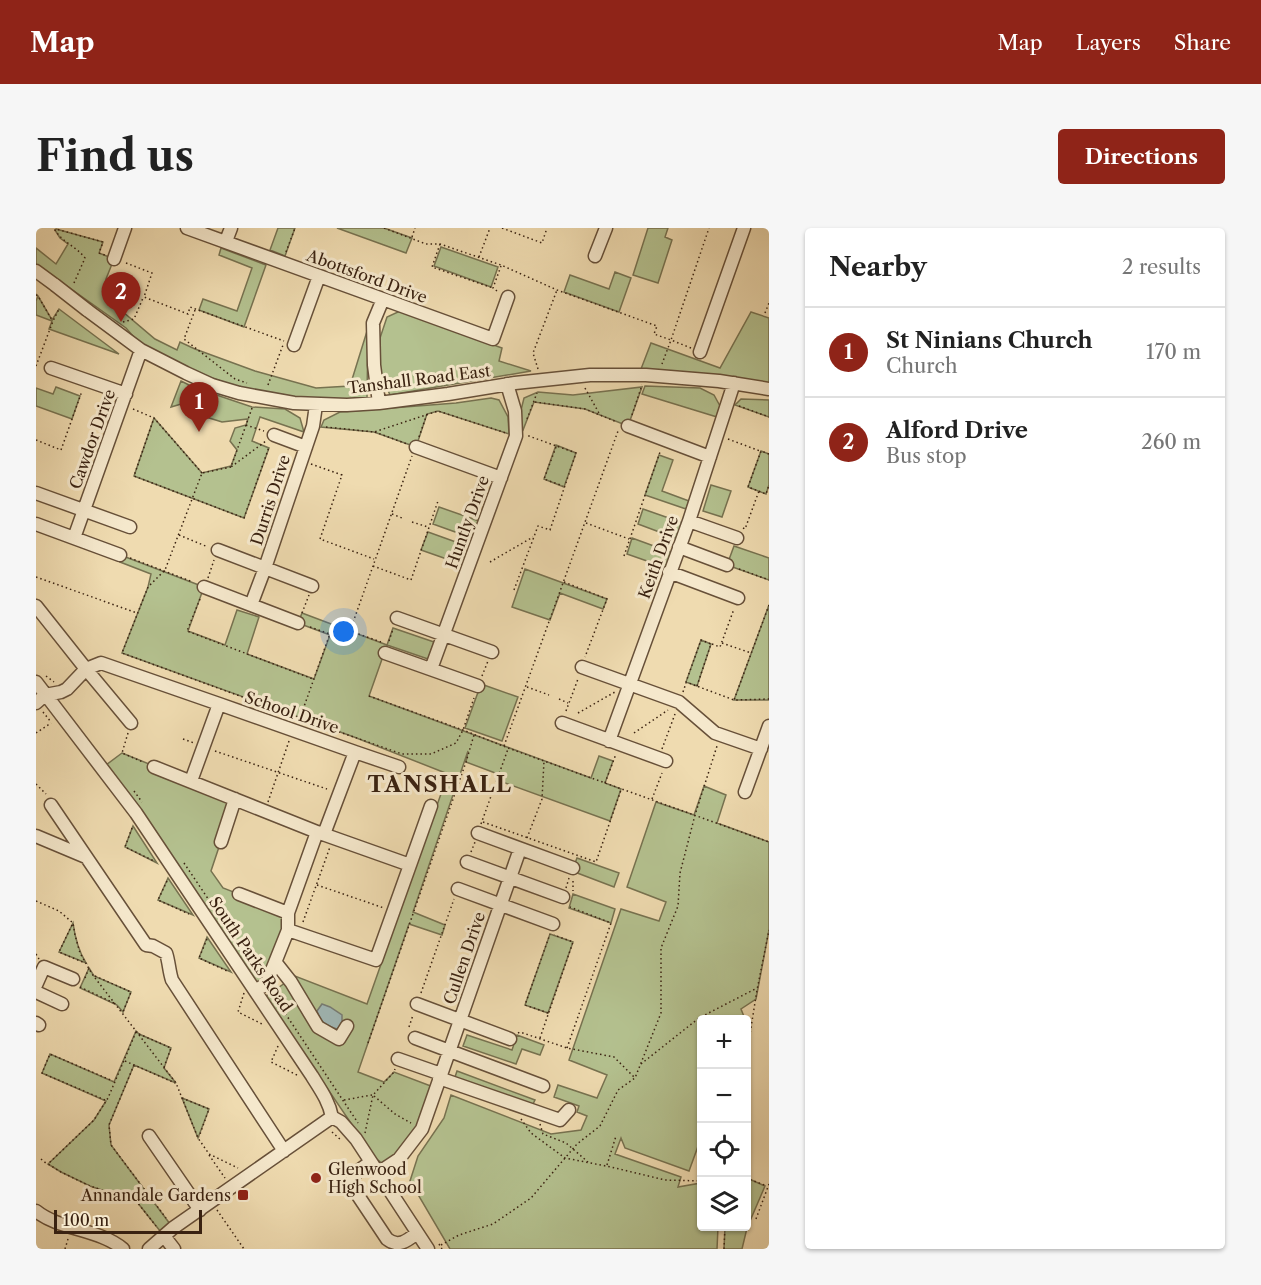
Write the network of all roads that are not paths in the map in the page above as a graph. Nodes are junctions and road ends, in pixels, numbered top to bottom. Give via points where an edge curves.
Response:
1 (125, 228) edge
2 (188, 228) edge
3 (231, 228) edge
4 (606, 228) edge
5 (744, 228) edge
6 (226, 242) junction
7 (595, 256) dead end
8 (114, 259) road end
9 (36, 271) edge
10 (319, 276) junction
11 (508, 297) road end
12 (382, 300) junction
13 (294, 345) dead end
14 (141, 350) junction
15 (700, 352) road end
16 (51, 368) dead end
17 (734, 383) junction
18 (507, 384) junction
19 (769, 389) edge
20 (124, 399) junction
21 (379, 403) junction
22 (315, 405) junction
23 (628, 426) road end
24 (274, 435) road end
25 (306, 447) junction
26 (416, 447) road end
27 (710, 458) junction
28 (501, 478) junction
29 (36, 493) edge
30 (84, 510) junction
31 (688, 520) junction
32 (36, 524) edge
33 (130, 527) dead end
34 (74, 538) junction
35 (736, 538) road end
36 (679, 547) junction
37 (218, 550) road end
38 (120, 555) road end
39 (727, 565) road end
40 (265, 568) junction
41 (669, 572) junction
42 (312, 586) road end
43 (204, 587) road end
44 (738, 597) road end
45 (251, 605) junction
46 (36, 606) edge
47 (397, 618) road end
48 (298, 623) road end
49 (443, 634) junction
50 (492, 652) road end
51 (385, 653) dead end
52 (582, 667) road end
53 (86, 669) junction
54 (431, 669) junction
55 (36, 682) edge
56 (629, 685) junction
57 (478, 686) road end
58 (41, 699) edge
59 (219, 704) junction
60 (131, 723) road end
61 (562, 723) road end
62 (769, 726) edge
63 (614, 742) junction
64 (760, 749) junction
65 (355, 752) junction
66 (662, 759) road end
67 (154, 767) road end
68 (399, 767) dead end
69 (190, 781) junction
70 (745, 792) dead end
71 (235, 799) junction
72 (51, 804) road end
73 (431, 806) dead end
74 (480, 827) road end
75 (325, 835) junction
76 (36, 836) edge
77 (221, 842) dead end
78 (524, 843) junction
79 (87, 858) junction
80 (467, 862) road end
81 (410, 865) junction
82 (573, 868) road end
83 (509, 879) junction
84 (458, 889) road end
85 (239, 894) dead end
86 (569, 897) road end
87 (500, 905) junction
88 (288, 913) junction
89 (554, 924) dead end
90 (293, 931) junction
91 (276, 963) junction
92 (79, 982) road end
93 (36, 986) edge
94 (250, 991) junction
95 (36, 992) edge
96 (62, 1004) dead end
97 (417, 1004) road end
98 (460, 1020) junction
99 (347, 1026) dead end
100 (415, 1038) dead end
101 (510, 1039) road end
102 (449, 1051) junction
103 (398, 1059) road end
104 (440, 1076) junction
105 (543, 1086) dead end
106 (569, 1110) dead end
107 (332, 1117) junction
108 (149, 1136) dead end
109 (284, 1151) junction
110 (374, 1167) junction
111 (200, 1210) junction
112 (36, 1211) edge
113 (169, 1232) junction
114 (417, 1233) junction
115 (434, 1247) edge
116 (123, 1249) edge
117 (149, 1249) edge
118 (174, 1249) edge

1 - 8 street
2 - 6 street, Abottsford Drive
3 - 6 street
4 - 7 street
5 - 15 street
6 - 10 street, Abottsford Drive
9 - 14 street, Tanshall Road East, bridge
10 - 12 street, Abottsford Drive
10 - 13 street
11 - 12 street, Abottsford Drive via 493,339
12 - 21 street via 373,323
14 - 20 street, Cawdor Drive
14 - 22 street, Tanshall Road East via 212,385
16 - 20 street
17 - 18 street, Tanshall Road East via 651,375 579,376
17 - 19 street, Tanshall Road East
17 - 27 street, Keith Drive
18 - 21 street, Tanshall Road East
18 - 28 street, Huntly Drive via 515,411 516,436
20 - 30 street, Cawdor Drive
21 - 22 street, Tanshall Road East
22 - 25 street, Durris Drive
23 - 27 street
24 - 25 street
25 - 40 street, Durris Drive
26 - 28 street
27 - 31 street, Keith Drive
28 - 49 street, Huntly Drive
29 - 30 street
30 - 33 street
30 - 34 street, Cawdor Drive
31 - 35 street
31 - 36 street, Keith Drive
32 - 34 street
34 - 38 street
36 - 39 street
36 - 41 street, Keith Drive
37 - 40 street
40 - 42 street
40 - 45 street, Durris Drive
41 - 44 street
41 - 56 street, Keith Drive
43 - 45 street
45 - 48 street
46 - 53 street
47 - 49 street
49 - 50 street
49 - 54 street, Huntly Drive
51 - 54 street
52 - 56 street
53 - 58 street via 67,689
53 - 59 street, School Drive via 101,663
53 - 60 street
54 - 57 street
55 - 58 street, South Parks Road
56 - 63 street, Keith Drive
56 - 64 street via 679,702 715,733
58 - 94 street, South Parks Road via 53,703 136,813
59 - 65 street, School Drive
59 - 69 street, School Drive
61 - 63 street
62 - 64 street
63 - 66 street
64 - 70 street
65 - 68 street, School Drive
65 - 75 street
67 - 69 street
69 - 71 street
71 - 75 street
71 - 77 street
72 - 79 street
73 - 81 street
74 - 78 street
75 - 81 street
75 - 88 street
76 - 79 street
78 - 82 street
78 - 83 street, Cullen Drive
79 - 109 street via 146,945 166,953 172,980
80 - 83 street
81 - 90 street via 376,960
83 - 86 street
83 - 87 street, Cullen Drive
84 - 87 street
85 - 88 street
87 - 89 street
87 - 98 street, Cullen Drive
88 - 90 street
90 - 91 street
91 - 94 street via 266,985
91 - 99 street via 318,1027 339,1039
92 - 93 street via 44,967
94 - 107 street, South Parks Road via 326,1097
95 - 96 street
97 - 98 street
98 - 101 street
98 - 102 street, Cullen Drive
100 - 102 street
102 - 104 street, Cullen Drive
102 - 105 street
103 - 104 street
104 - 106 street via 560,1120
104 - 110 street, Cullen Drive via 422,1129 399,1159
107 - 109 street
107 - 110 street, South Parks Road via 349,1130
108 - 111 street
109 - 111 street
110 - 114 street, South Parks Road
110 - 114 street, Cullen Drive via 357,1172 351,1185 392,1243 402,1244
111 - 113 street
112 - 116 street
113 - 117 street
113 - 118 street
114 - 115 street, South Parks Road

